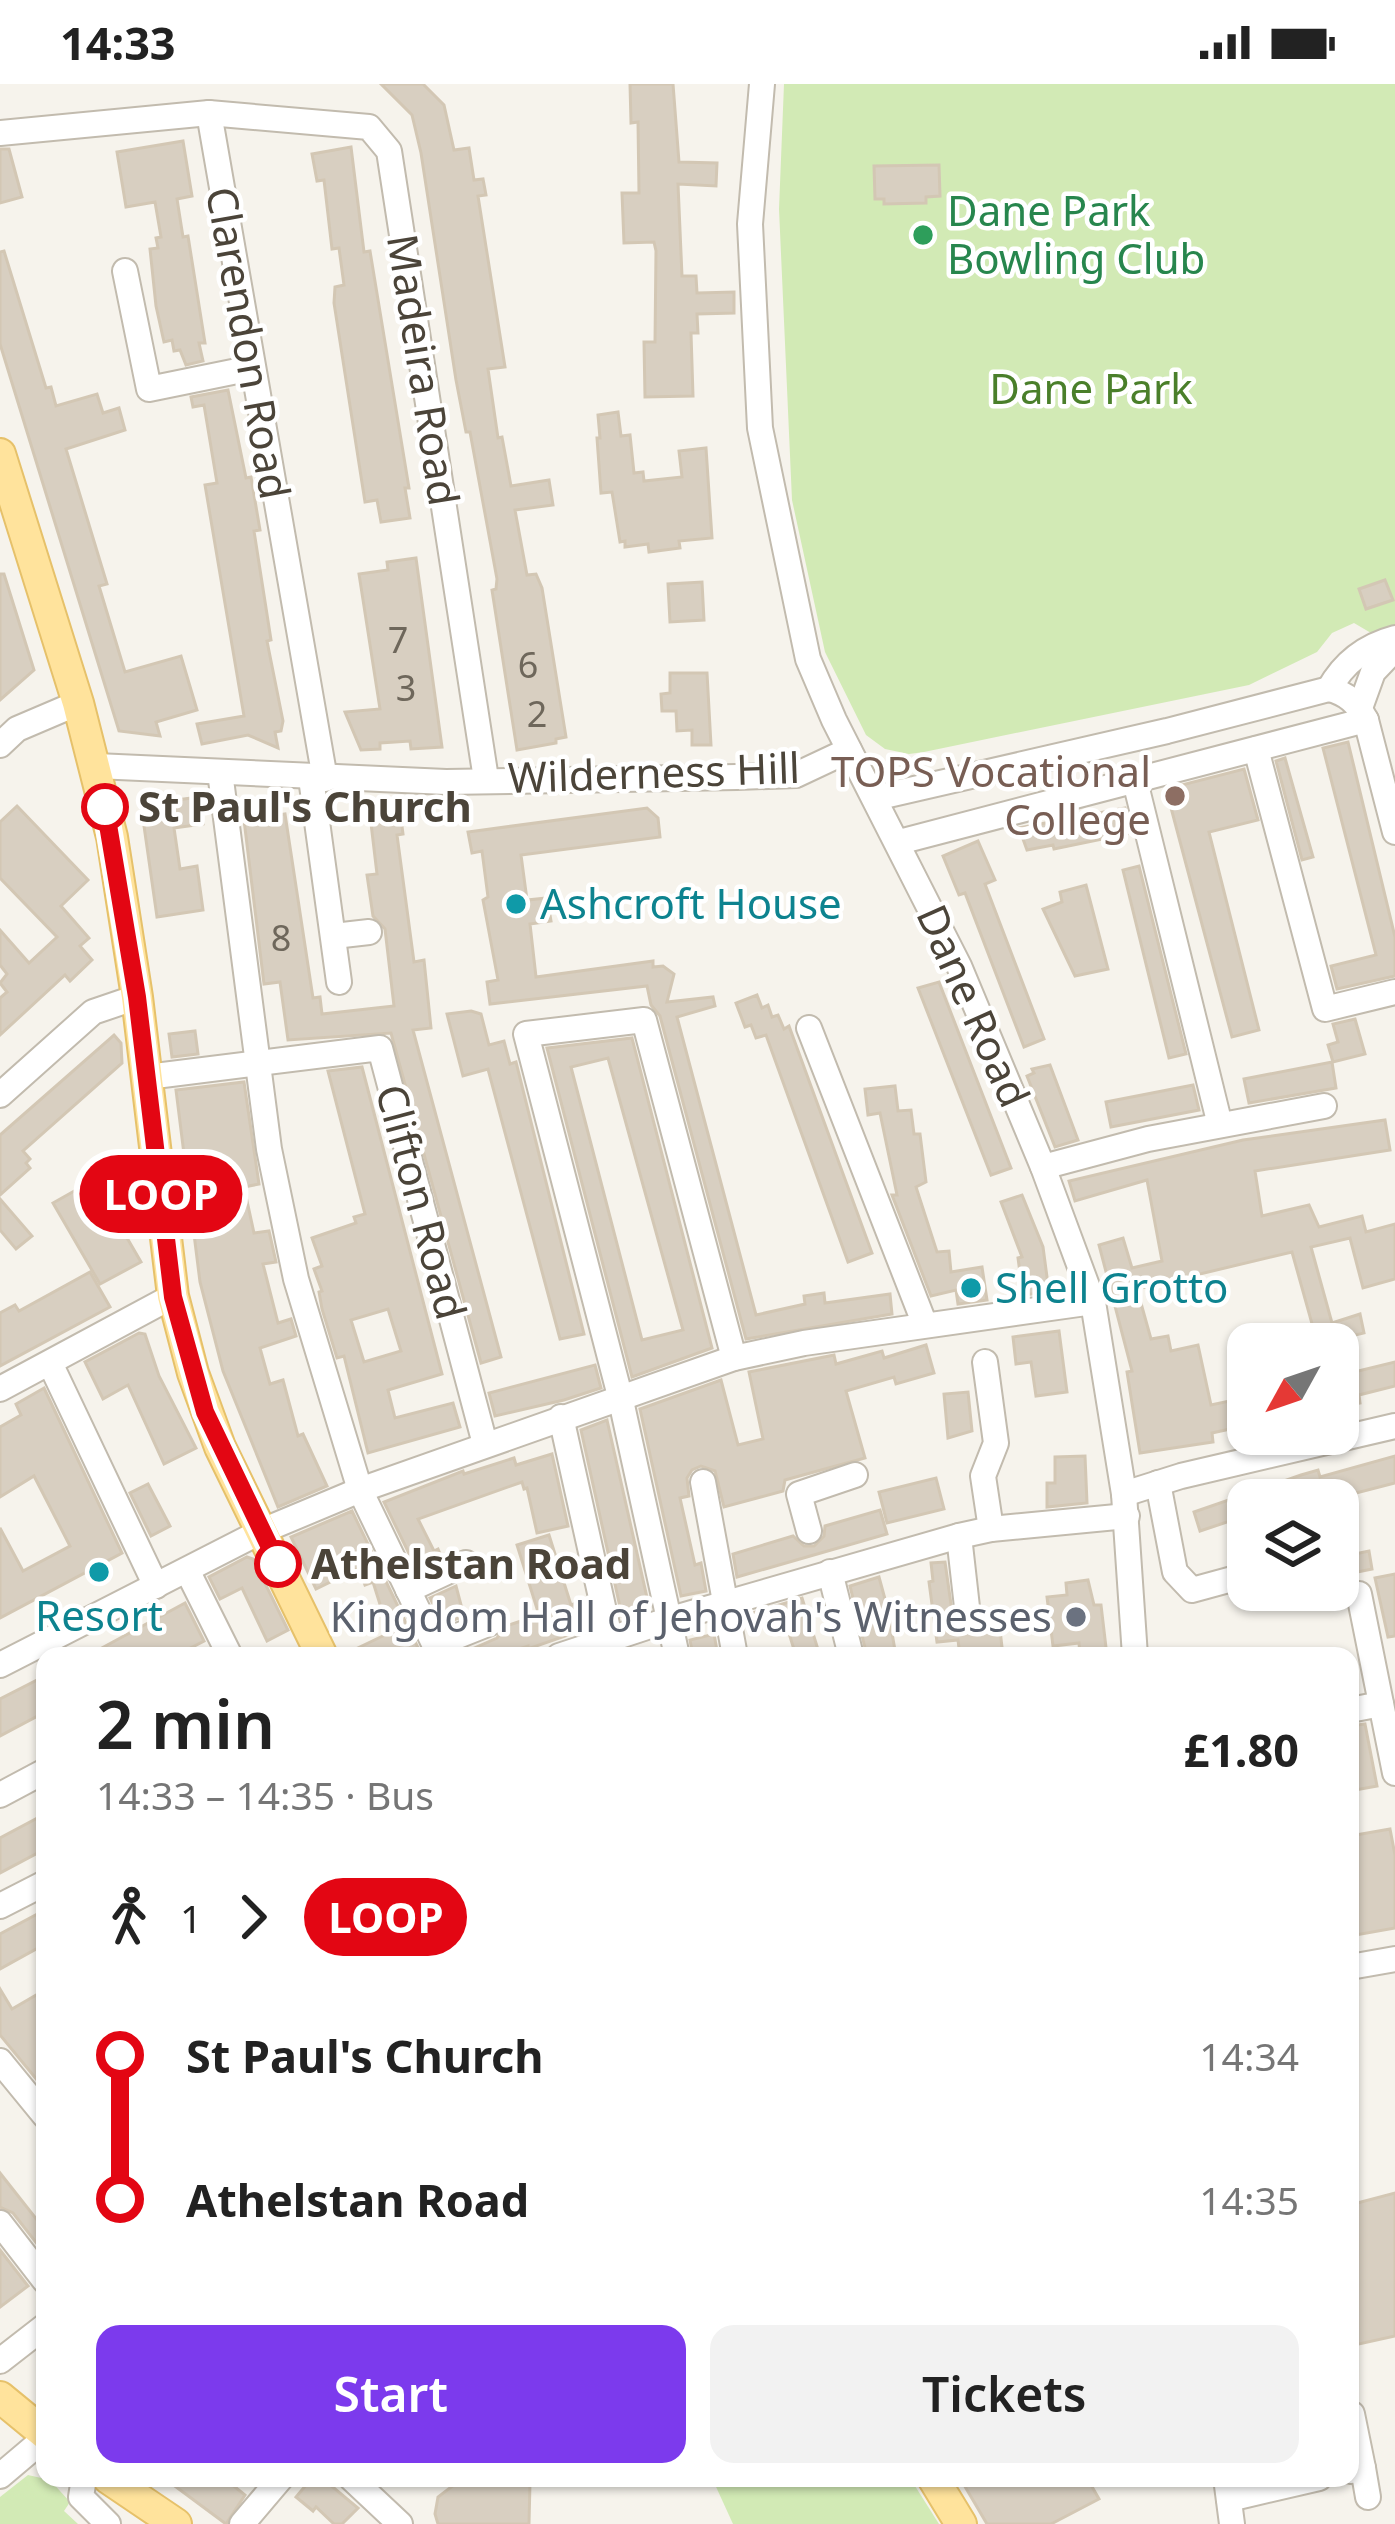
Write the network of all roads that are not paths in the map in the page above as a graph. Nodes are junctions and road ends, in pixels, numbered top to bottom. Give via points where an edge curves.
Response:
1 (762, 84) edge
2 (209, 113) junction
3 (0, 133) edge
4 (125, 271) dead end
5 (252, 368) junction
6 (0, 454) edge
7 (1395, 638) edge
8 (1395, 650) edge
9 (1329, 689) junction
10 (78, 703) junction
11 (1363, 714) junction
12 (0, 745) edge
13 (1256, 749) junction
14 (849, 750) junction
15 (96, 766) junction
16 (220, 772) junction
17 (318, 778) junction
18 (486, 779) junction
19 (1135, 781) junction
20 (874, 798) junction
21 (1395, 832) edge
22 (899, 842) junction
23 (369, 932) dead end
24 (334, 936) junction
25 (338, 982) dead end
26 (1395, 992) edge
27 (137, 997) junction
28 (809, 1028) dead end
29 (260, 1063) junction
30 (147, 1077) junction
31 (0, 1095) edge
32 (1324, 1106) dead end
33 (1220, 1125) junction
34 (1043, 1166) junction
35 (173, 1297) junction
36 (1093, 1302) junction
37 (925, 1325) junction
38 (734, 1358) junction
39 (50, 1363) junction
40 (985, 1363) dead end
41 (0, 1388) edge
42 (620, 1396) junction
43 (561, 1417) junction
44 (1395, 1426) edge
45 (485, 1444) junction
46 (854, 1475) dead end
47 (703, 1482) dead end
48 (1158, 1484) junction
49 (360, 1490) junction
50 (1125, 1505) junction
51 (991, 1529) junction
52 (262, 1531) junction
53 (959, 1536) junction
54 (819, 1557) junction
55 (466, 1563) dead end
56 (187, 1570) junction
57 (1227, 1580) edge
58 (156, 1586) junction
59 (408, 1590) junction
60 (1359, 1594) dead end
61 (725, 1603) junction
62 (968, 1616) dead end
63 (671, 1619) junction
64 (490, 1623) dead end
65 (226, 1647) edge
66 (318, 1647) edge
67 (436, 1647) edge
68 (443, 1647) edge
69 (612, 1647) edge
70 (676, 1647) edge
71 (734, 1647) edge
72 (848, 1647) edge
73 (1134, 1647) edge
74 (0, 1665) edge
75 (1385, 1696) edge
76 (1395, 1773) edge
77 (36, 1776) edge
78 (0, 1795) edge
79 (36, 1888) edge
80 (0, 1906) edge
81 (1395, 1959) edge
82 (1359, 1965) edge
83 (0, 2061) edge
84 (36, 2105) edge
85 (0, 2223) edge
86 (36, 2269) edge
87 (36, 2333) edge
88 (0, 2361) edge
89 (0, 2397) edge
90 (36, 2428) edge
91 (36, 2444) edge
92 (0, 2476) edge
93 (1359, 2476) edge
94 (83, 2487) edge
95 (121, 2487) edge
96 (273, 2487) edge
97 (361, 2487) edge
98 (938, 2487) edge
99 (1282, 2487) edge
100 (1368, 2497) dead end
101 (1229, 2500) edge
102 (108, 2524) edge
103 (176, 2524) edge
104 (242, 2524) edge
105 (400, 2524) edge
106 (961, 2524) edge

1 - 14 street, Dane Road via 750,224 760,428 808,659
2 - 3 street
2 - 5 street, Clarendon Road
2 - 18 street, Madeira Road via 369,127 389,152
4 - 5 street via 149,389
5 - 17 street, Clarendon Road
6 - 10 main road
7 - 9 street via 1341,667
8 - 11 street via 1373,671
9 - 11 street via 1345,693
9 - 20 street
10 - 12 street via 17,729
10 - 15 main road
11 - 13 street
11 - 21 street
13 - 19 street
13 - 26 street via 1325,1010
14 - 18 street, Wilderness Hill via 796,775
14 - 20 street, Dane Road
15 - 16 street, Wilderness Hill
15 - 27 main road
16 - 17 street, Wilderness Hill
16 - 29 street
17 - 18 street, Wilderness Hill
17 - 24 street, Clarendon Road
19 - 22 street
19 - 33 street
20 - 22 street, Dane Road
22 - 34 street, Dane Road
23 - 24 street
24 - 25 street, Clarendon Road
27 - 30 main road
27 - 31 street via 93,1012
28 - 37 street
29 - 30 street, Clifton Road
29 - 45 street, Clifton Road via 380,1048
29 - 49 street via 296,1279
30 - 35 main road
32 - 33 street
33 - 34 street
34 - 36 street, Dane Road
35 - 39 street
35 - 52 main road via 205,1412
36 - 37 street
36 - 50 street, Dane Road
37 - 38 street
38 - 42 street
38 - 42 street via 644,1020 526,1034
39 - 41 street
39 - 58 street
40 - 51 street via 995,1443 983,1476
42 - 43 street
42 - 63 street
43 - 45 street
43 - 69 street
44 - 48 street
45 - 49 street
46 - 54 street via 799,1494
47 - 61 street
48 - 50 street
48 - 57 street via 1175,1572 1192,1590
49 - 52 street
49 - 59 street
50 - 51 street
50 - 73 street, Dane Road
51 - 53 street
52 - 56 street
52 - 66 main road
53 - 54 street
53 - 62 street
54 - 61 street
54 - 72 street
55 - 59 street
56 - 58 street
56 - 65 street
58 - 74 street
59 - 67 street
60 - 75 street
61 - 63 street
61 - 71 street
63 - 69 street
63 - 70 street
64 - 68 street
75 - 76 street
77 - 78 street
79 - 80 street
81 - 82 street
83 - 84 street
85 - 86 street
87 - 88 street
89 - 90 main road
91 - 92 street
93 - 100 street
94 - 102 street via 81,2497
95 - 103 main road
96 - 104 street
97 - 105 street
98 - 106 main road
99 - 101 street

